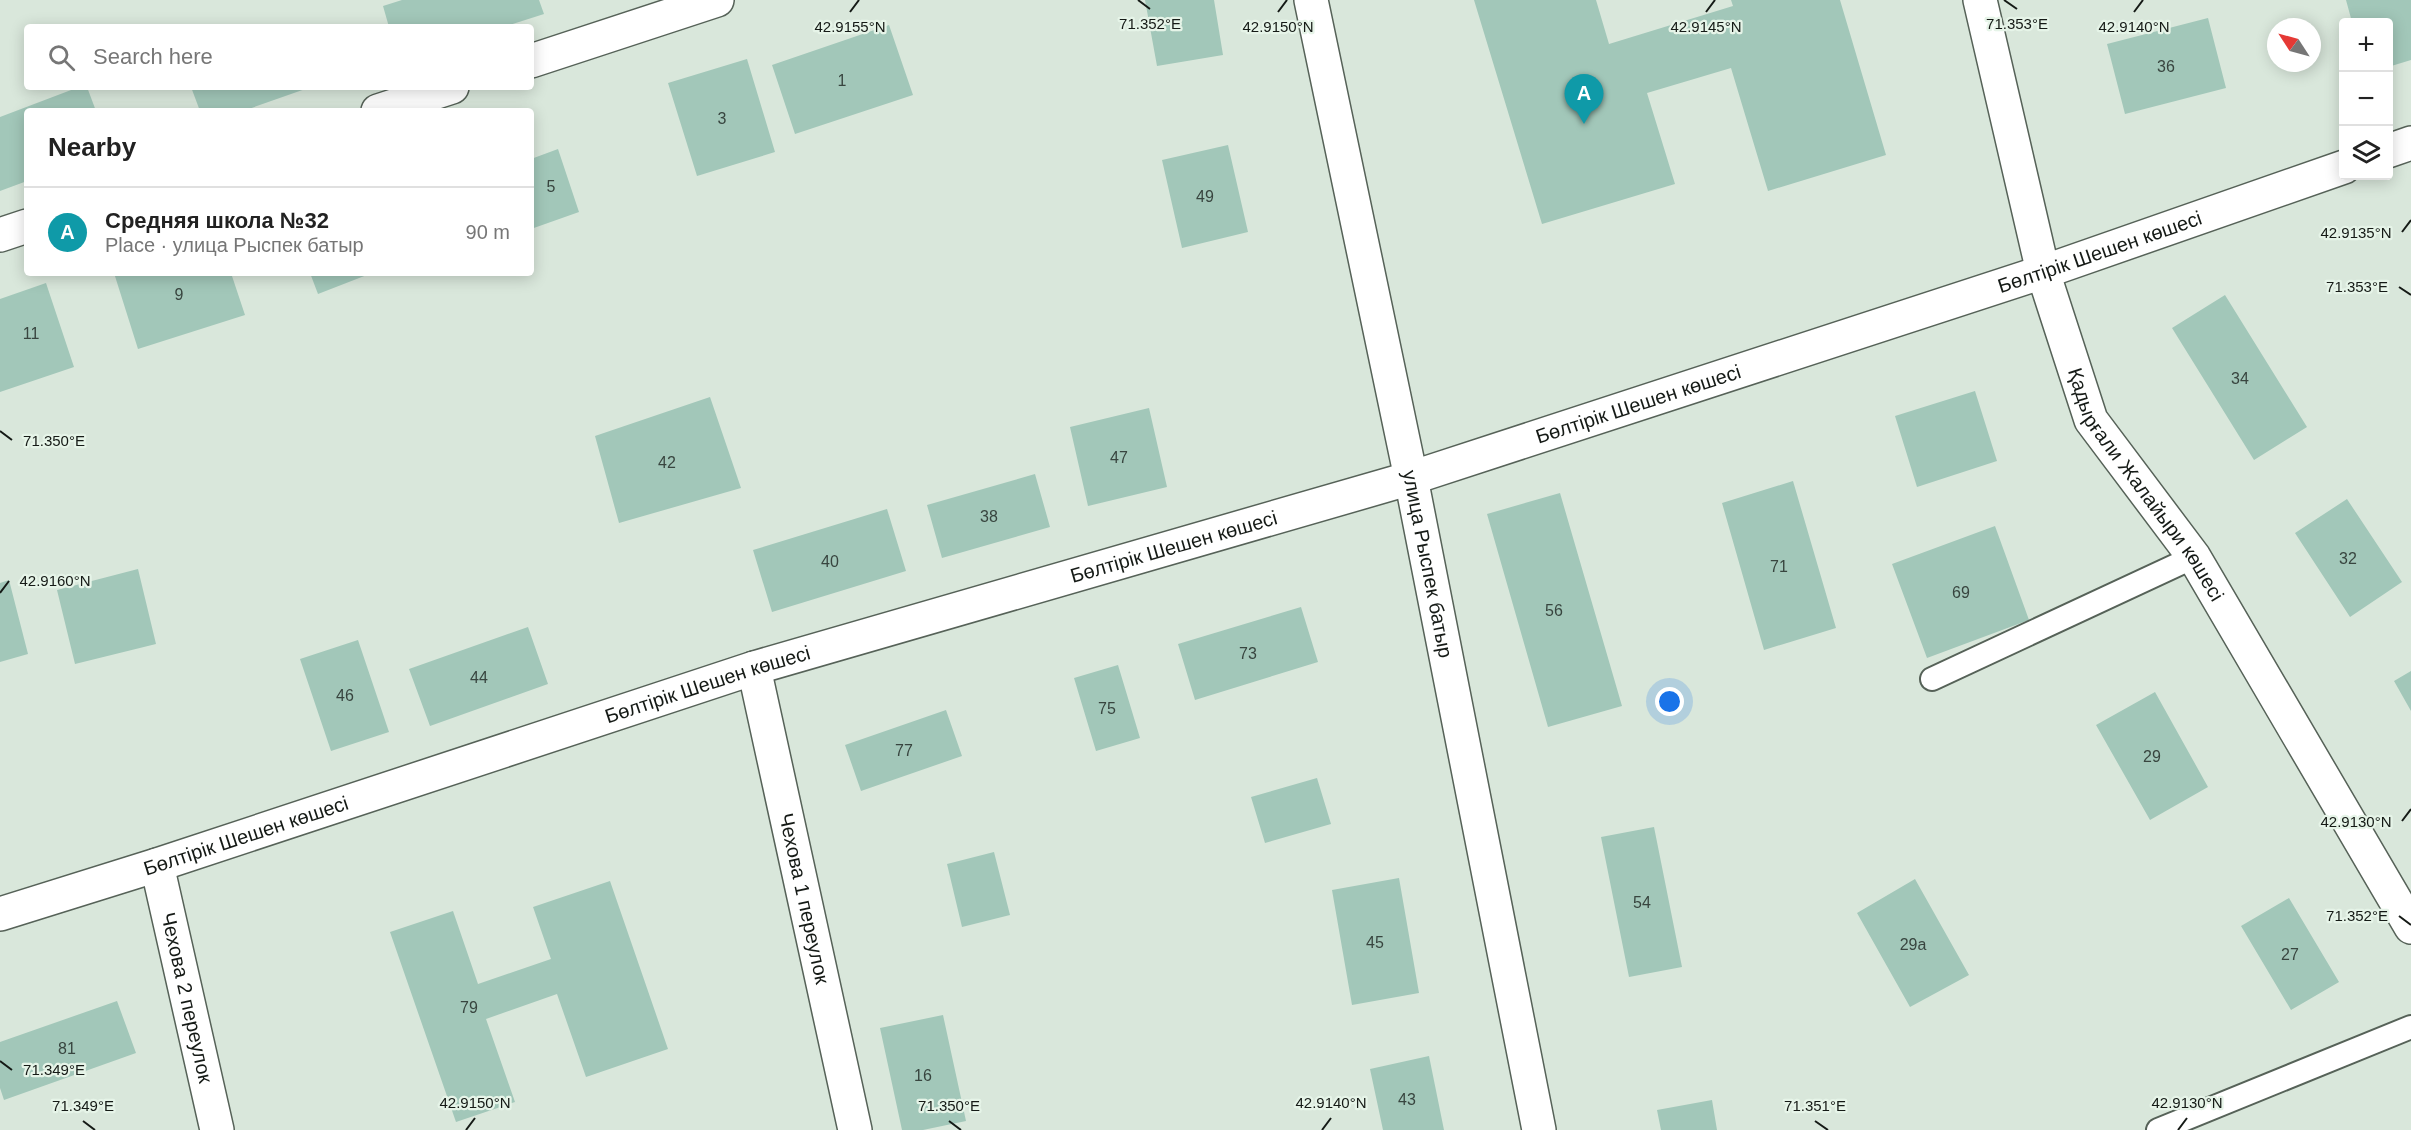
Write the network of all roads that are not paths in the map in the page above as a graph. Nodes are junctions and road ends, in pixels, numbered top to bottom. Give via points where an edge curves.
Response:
1 (717, 0) edge
2 (1311, 0) edge
3 (1980, 0) edge
4 (534, 60) edge
5 (443, 90) edge
6 (387, 108) edge
7 (2411, 143) edge
8 (2393, 149) edge
9 (2339, 168) edge
10 (24, 227) edge
11 (0, 235) edge
12 (2043, 272) junction
13 (1411, 478) junction
14 (2194, 557) junction
15 (754, 668) junction
16 (1932, 679) dead end
17 (157, 865) junction
18 (0, 914) edge
19 (2411, 927) edge
20 (2411, 1027) edge
21 (217, 1130) edge
22 (855, 1130) edge
23 (1539, 1130) edge
24 (2158, 1130) edge

1 - 4 street
2 - 13 street, улица Рыспек батыр
3 - 12 street, Қадырғали Жалайыри көшесі
5 - 6 street
7 - 8 street
9 - 12 street, Бөлтірік Шешен көшесі
10 - 11 street
12 - 13 street, Бөлтірік Шешен көшесі
12 - 14 street, Қадырғали Жалайыри көшесі via 2091,420
13 - 15 street, Бөлтірік Шешен көшесі
13 - 23 street, улица Рыспек батыр
14 - 16 lane
14 - 19 street, Қадырғали Жалайыри көшесі
15 - 17 street, Бөлтірік Шешен көшесі
15 - 22 street, Чехова 1 переулок
17 - 18 street, Бөлтірік Шешен көшесі
17 - 21 street, Чехова 2 переулок
20 - 24 lane

